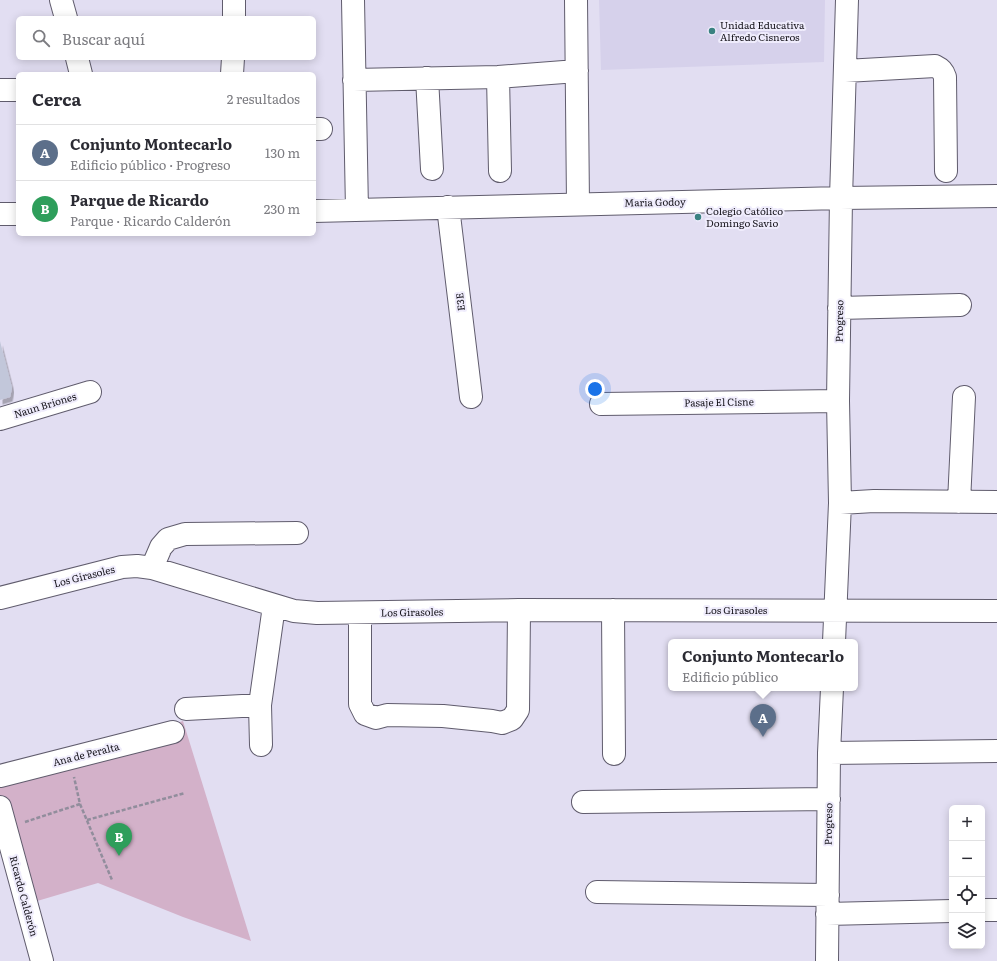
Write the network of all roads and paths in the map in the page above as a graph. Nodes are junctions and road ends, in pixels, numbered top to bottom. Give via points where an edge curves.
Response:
1 (61, 0) edge
2 (234, 0) edge
3 (353, 0) edge
4 (576, 0) edge
5 (847, 0) edge
6 (65, 16) edge
7 (234, 16) edge
8 (77, 60) edge
9 (233, 60) edge
10 (577, 70) junction
11 (845, 71) junction
12 (80, 72) edge
13 (232, 72) edge
14 (498, 76) junction
15 (426, 78) junction
16 (354, 80) junction
17 (0, 90) edge
18 (16, 90) edge
19 (432, 168) dead end
20 (500, 171) dead end
21 (946, 171) dead end
22 (997, 196) edge
23 (841, 198) junction
24 (578, 204) junction
25 (448, 207) junction
26 (357, 210) junction
27 (316, 211) edge
28 (0, 214) edge
29 (16, 214) edge
30 (960, 305) dead end
31 (839, 308) junction
32 (90, 392) dead end
33 (471, 397) dead end
34 (964, 397) dead end
35 (838, 401) junction
36 (601, 404) dead end
37 (0, 419) edge
38 (959, 502) junction
39 (997, 502) edge
40 (840, 503) junction
41 (297, 533) dead end
42 (152, 568) junction
43 (0, 598) edge
44 (274, 606) junction
45 (519, 610) junction
46 (613, 610) junction
47 (835, 610) junction
48 (997, 611) edge
49 (360, 613) junction
50 (834, 639) edge
51 (832, 691) edge
52 (260, 705) junction
53 (186, 709) dead end
54 (173, 732) dead end
55 (261, 745) dead end
56 (997, 751) edge
57 (829, 753) junction
58 (614, 754) dead end
59 (70, 758) junction
60 (0, 776) edge
61 (185, 793) dead end
62 (828, 798) junction
63 (583, 802) dead end
64 (80, 804) junction
65 (0, 807) edge
66 (87, 820) junction
67 (6, 829) junction
68 (112, 880) dead end
69 (597, 892) dead end
70 (828, 904) junction
71 (985, 910) edge
72 (997, 910) edge
73 (949, 911) edge
74 (42, 961) edge
75 (827, 961) edge

1 - 6 street
2 - 7 street
3 - 16 street
4 - 10 street
5 - 11 street, Progreso
8 - 12 street
9 - 13 street
10 - 14 street
10 - 24 street
11 - 21 street via 935,66 944,72
11 - 23 street, Progreso
14 - 15 street
14 - 20 street
15 - 16 street
15 - 19 street
16 - 26 street
17 - 18 street
22 - 23 street, Maria Godoy
23 - 24 street, Maria Godoy
23 - 31 street, Progreso
24 - 25 street, Maria Godoy
25 - 26 street, Maria Godoy
25 - 33 street, E3E
26 - 27 street, Maria Godoy
28 - 29 street
30 - 31 street
31 - 35 street, Progreso
32 - 37 street, Naun Briones
34 - 38 street
35 - 36 street, Pasaje El Cisne
35 - 40 street, Progreso
38 - 39 street
38 - 40 street
40 - 47 street, Progreso
41 - 42 street via 185,534 168,539
42 - 43 street, Los Girasoles via 122,567
42 - 44 street, Los Girasoles
44 - 49 street, Los Girasoles via 317,613
44 - 52 street
45 - 46 street, Los Girasoles
45 - 49 street, Los Girasoles
45 - 49 street via 518,710 512,719 502,723 443,716 386,715 376,718 366,714 360,704
46 - 47 street, Los Girasoles
46 - 58 street
47 - 48 street, Los Girasoles
47 - 50 street, Progreso
51 - 57 street, Progreso
52 - 53 street
52 - 55 street
54 - 59 street, Ana de Peralta
56 - 57 street
57 - 62 street, Progreso
59 - 60 street, Ana de Peralta
59 - 64 path
61 - 66 path
62 - 63 street
62 - 70 street, Progreso
64 - 66 path
64 - 67 path
65 - 67 street, Ricardo Calderón
66 - 68 path
67 - 74 street, Ricardo Calderón
69 - 70 street
70 - 73 street
70 - 75 street, Progreso
71 - 72 street

